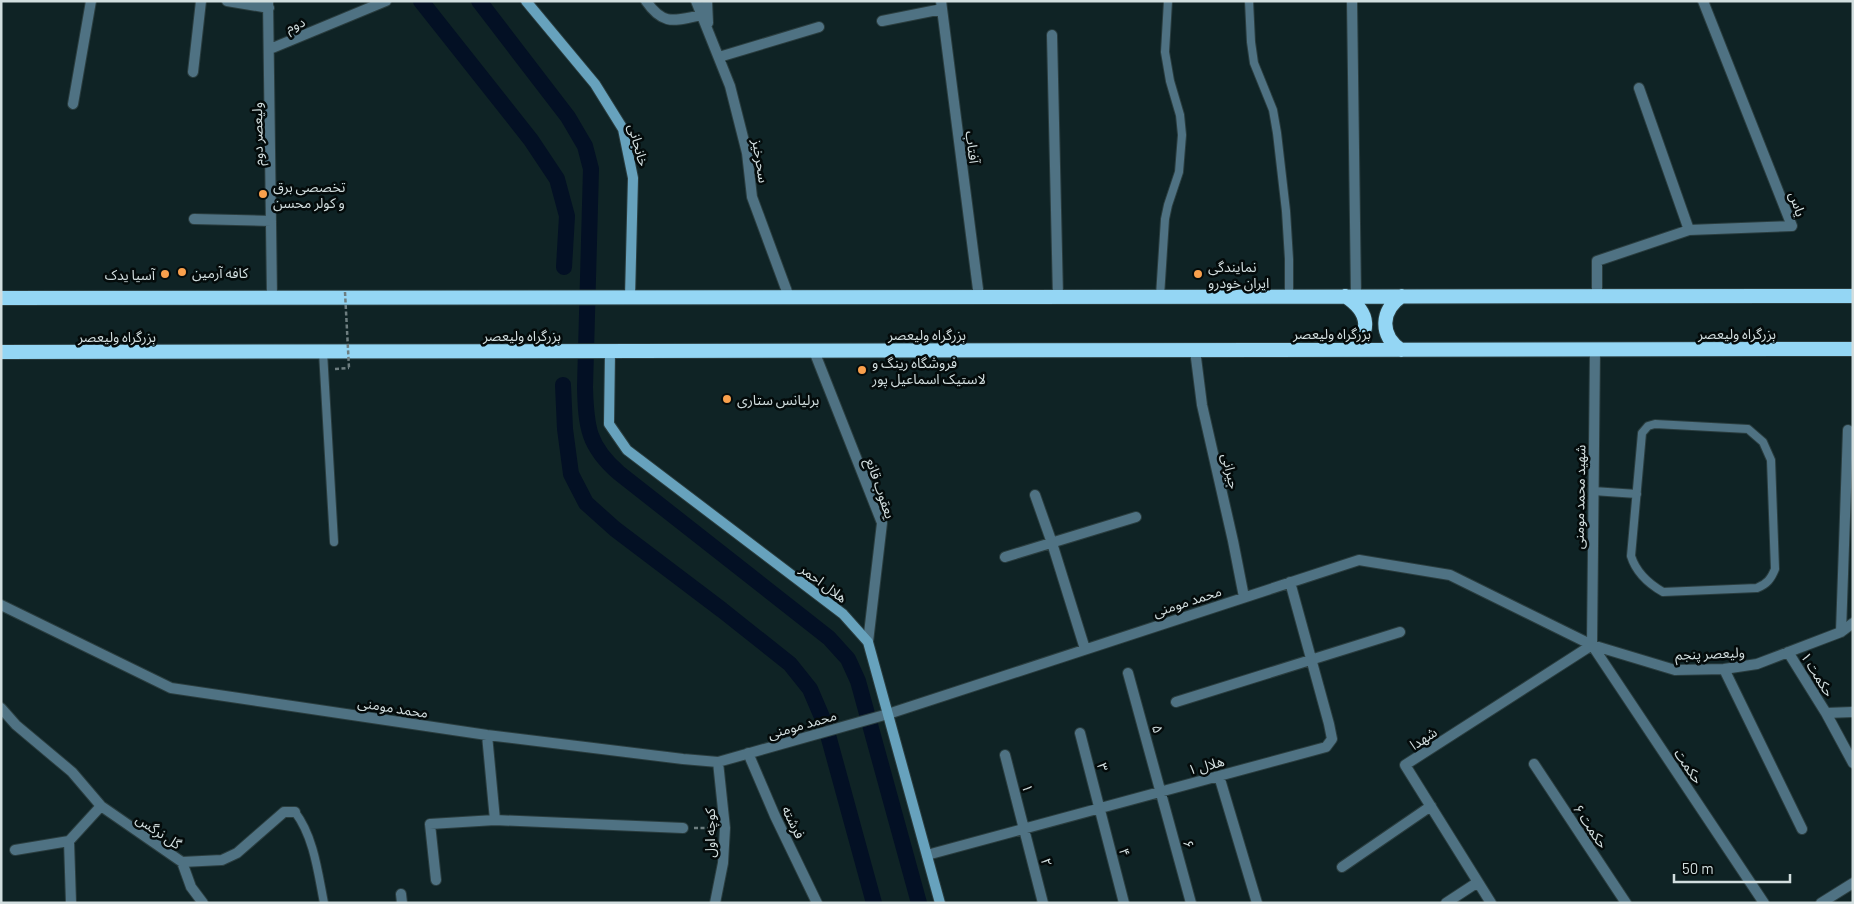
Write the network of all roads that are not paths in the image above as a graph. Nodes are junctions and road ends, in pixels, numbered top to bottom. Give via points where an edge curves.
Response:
1 (91, 1) edge
2 (201, 1) edge
3 (227, 1) edge
4 (386, 1) edge
5 (526, 1) edge
6 (646, 1) edge
7 (696, 1) edge
8 (707, 1) edge
9 (1168, 1) edge
10 (1249, 1) edge
11 (1352, 1) edge
12 (1703, 1) edge
13 (269, 5) edge
14 (941, 5) edge
15 (702, 15) junction
16 (882, 21) dead end
17 (819, 26) dead end
18 (708, 29) junction
19 (1052, 35) dead end
20 (270, 49) junction
21 (719, 56) junction
22 (193, 72) dead end
23 (1639, 88) dead end
24 (73, 104) dead end
25 (194, 219) dead end
26 (271, 221) junction
27 (1689, 230) junction
28 (1058, 296) junction
29 (1160, 296) junction
30 (1289, 296) junction
31 (1351, 296) junction
32 (1402, 296) junction
33 (1598, 296) junction
34 (1853, 296) edge
35 (630, 297) junction
36 (789, 297) junction
37 (978, 297) junction
38 (1, 298) edge
39 (272, 298) junction
40 (1595, 349) junction
41 (1853, 349) edge
42 (1195, 350) junction
43 (1347, 350) junction
44 (1401, 350) junction
45 (610, 351) junction
46 (814, 351) junction
47 (1, 352) edge
48 (323, 352) junction
49 (1848, 430) dead end
50 (1593, 491) junction
51 (1637, 494) junction
52 (1035, 495) dead end
53 (1136, 517) dead end
54 (334, 542) dead end
55 (1052, 543) junction
56 (1005, 557) dead end
57 (1290, 582) junction
58 (1244, 597) junction
59 (1, 605) edge
60 (1853, 623) edge
61 (1400, 632) dead end
62 (1841, 632) junction
63 (868, 642) junction
64 (1592, 645) junction
65 (1085, 649) junction
66 (1788, 652) junction
67 (1312, 660) junction
68 (1724, 669) junction
69 (1128, 674) dead end
70 (1176, 702) dead end
71 (1, 708) edge
72 (1853, 712) edge
73 (1826, 713) junction
74 (888, 714) junction
75 (1080, 733) dead end
76 (487, 735) junction
77 (748, 753) junction
78 (1005, 755) dead end
79 (718, 762) junction
80 (1853, 763) edge
81 (1534, 764) dead end
82 (1219, 776) junction
83 (1160, 792) junction
84 (101, 806) junction
85 (1431, 806) junction
86 (1100, 808) junction
87 (295, 812) joint
88 (495, 820) junction
89 (683, 828) road end
90 (1024, 829) junction
91 (1802, 829) dead end
92 (69, 841) junction
93 (15, 850) dead end
94 (927, 855) junction
95 (182, 862) junction
96 (1342, 867) dead end
97 (436, 880) dead end
98 (1478, 882) junction
99 (1853, 883) edge
100 (1826, 901) edge
101 (71, 903) edge
102 (203, 903) edge
103 (324, 903) edge
104 (715, 903) edge
105 (816, 903) edge
106 (940, 903) edge
107 (1043, 903) edge
108 (1124, 903) edge
109 (1191, 903) edge
110 (1257, 903) edge
111 (1446, 903) edge
112 (1491, 903) edge
113 (1626, 903) edge
114 (1764, 903) edge

1 - 24 street
2 - 22 street
3 - 13 street
4 - 20 street, دوم
5 - 35 main road, خانجانی via 595,84 623,129 634,178
6 - 15 street via 653,12 671,21
7 - 15 street, سحرخیز
8 - 18 street
9 - 29 lane via 1165,52 1182,135 1179,172 1165,219
10 - 30 lane via 1254,63 1273,110 1278,134 1286,211
11 - 31 street
12 - 27 street, یاس via 1792,226
13 - 20 street, ولیعصر دوم
14 - 16 street
14 - 37 street, آفتاب
15 - 18 street, سحرخیز
17 - 21 street
18 - 21 street, سحرخیز
19 - 28 street
20 - 26 street, ولیعصر دوم
21 - 36 street, سحرخیز via 747,153 752,197
23 - 27 street
25 - 26 street
26 - 39 street, ولیعصر دوم
27 - 33 street, یاس via 1597,261
28 - 29 highway
28 - 37 highway
29 - 30 highway
30 - 31 highway
31 - 32 highway
31 - 43 highway via 1365,318 1362,336
32 - 33 highway
32 - 44 highway via 1390,307 1386,330 1393,345
33 - 34 highway
35 - 36 highway
35 - 39 highway
36 - 37 highway
38 - 39 highway
40 - 41 highway, بزرگراه ولیعصر
40 - 44 highway, بزرگراه ولیعصر
40 - 50 street, شهید محمد مومنی
42 - 43 highway, بزرگراه ولیعصر
42 - 46 highway, بزرگراه ولیعصر
42 - 58 street, جیرانی via 1202,405
43 - 44 highway, بزرگراه ولیعصر
45 - 46 highway, بزرگراه ولیعصر
45 - 48 highway, بزرگراه ولیعصر
45 - 63 main road, هلال احمر via 609,424 627,450 843,614
46 - 63 street, یعقوب قانع via 882,522
47 - 48 highway, بزرگراه ولیعصر
48 - 54 lane
49 - 62 street
50 - 51 lane
50 - 64 street, شهید محمد مومنی
51 - 51 lane via 1631,556 1650,584 1663,592 1757,588 1770,581 1775,569 1771,460 1763,442 1748,430 1648,426 1642,433
52 - 55 street
53 - 55 street
55 - 56 street
55 - 65 street
57 - 58 street, محمد مومنی
57 - 64 street, محمد مومنی via 1359,560 1450,575
57 - 67 street, هلال ۱
58 - 65 street, محمد مومنی
59 - 76 street, محمد مومنی via 171,688
60 - 62 street, ولیعصر پنجم
61 - 67 street
62 - 66 street, ولیعصر پنجم
63 - 74 main road, هلال احمر
64 - 68 street, ولیعصر پنجم via 1675,670
64 - 85 street, شهدا via 1405,765
64 - 114 street, حکمت
65 - 74 street, محمد مومنی
66 - 68 street, ولیعصر پنجم via 1757,664
66 - 73 street, حکمت ۱
67 - 70 street
67 - 82 street, هلال ۱ via 1331,732 1332,739 1326,747
68 - 91 street
69 - 83 street, ۵
71 - 84 street, گل نرگس via 16,725 72,772
72 - 73 street
73 - 80 street, حکمت ۱
74 - 77 street, محمد مومنی
74 - 94 main road, هلال احمر
75 - 86 street, ۳
76 - 79 street, محمد مومنی
76 - 88 street
77 - 79 street, محمد مومنی
77 - 105 street, فرشته
78 - 90 street, ۱
79 - 104 street, کوچه اول via 725,828 723,863
81 - 113 street, حکمت ۶
82 - 83 street, هلال ۱
82 - 110 street
83 - 86 street, هلال ۱
83 - 109 street, ۶
84 - 92 street
84 - 95 street, گل نرگس
85 - 96 street
85 - 98 street, شهدا
86 - 90 street, هلال ۱
86 - 108 street, ۴
87 - 95 street, گل نرگس via 284,812 238,853 222,860
87 - 103 lane, گل نرگس via 303,823
88 - 89 street
88 - 97 street via 430,824
90 - 94 street, هلال ۱
90 - 107 street, ۲
92 - 93 street
92 - 101 street
94 - 106 main road, هلال احمر
95 - 102 street via 191,887
98 - 111 street
98 - 112 street, شهدا
99 - 100 street

